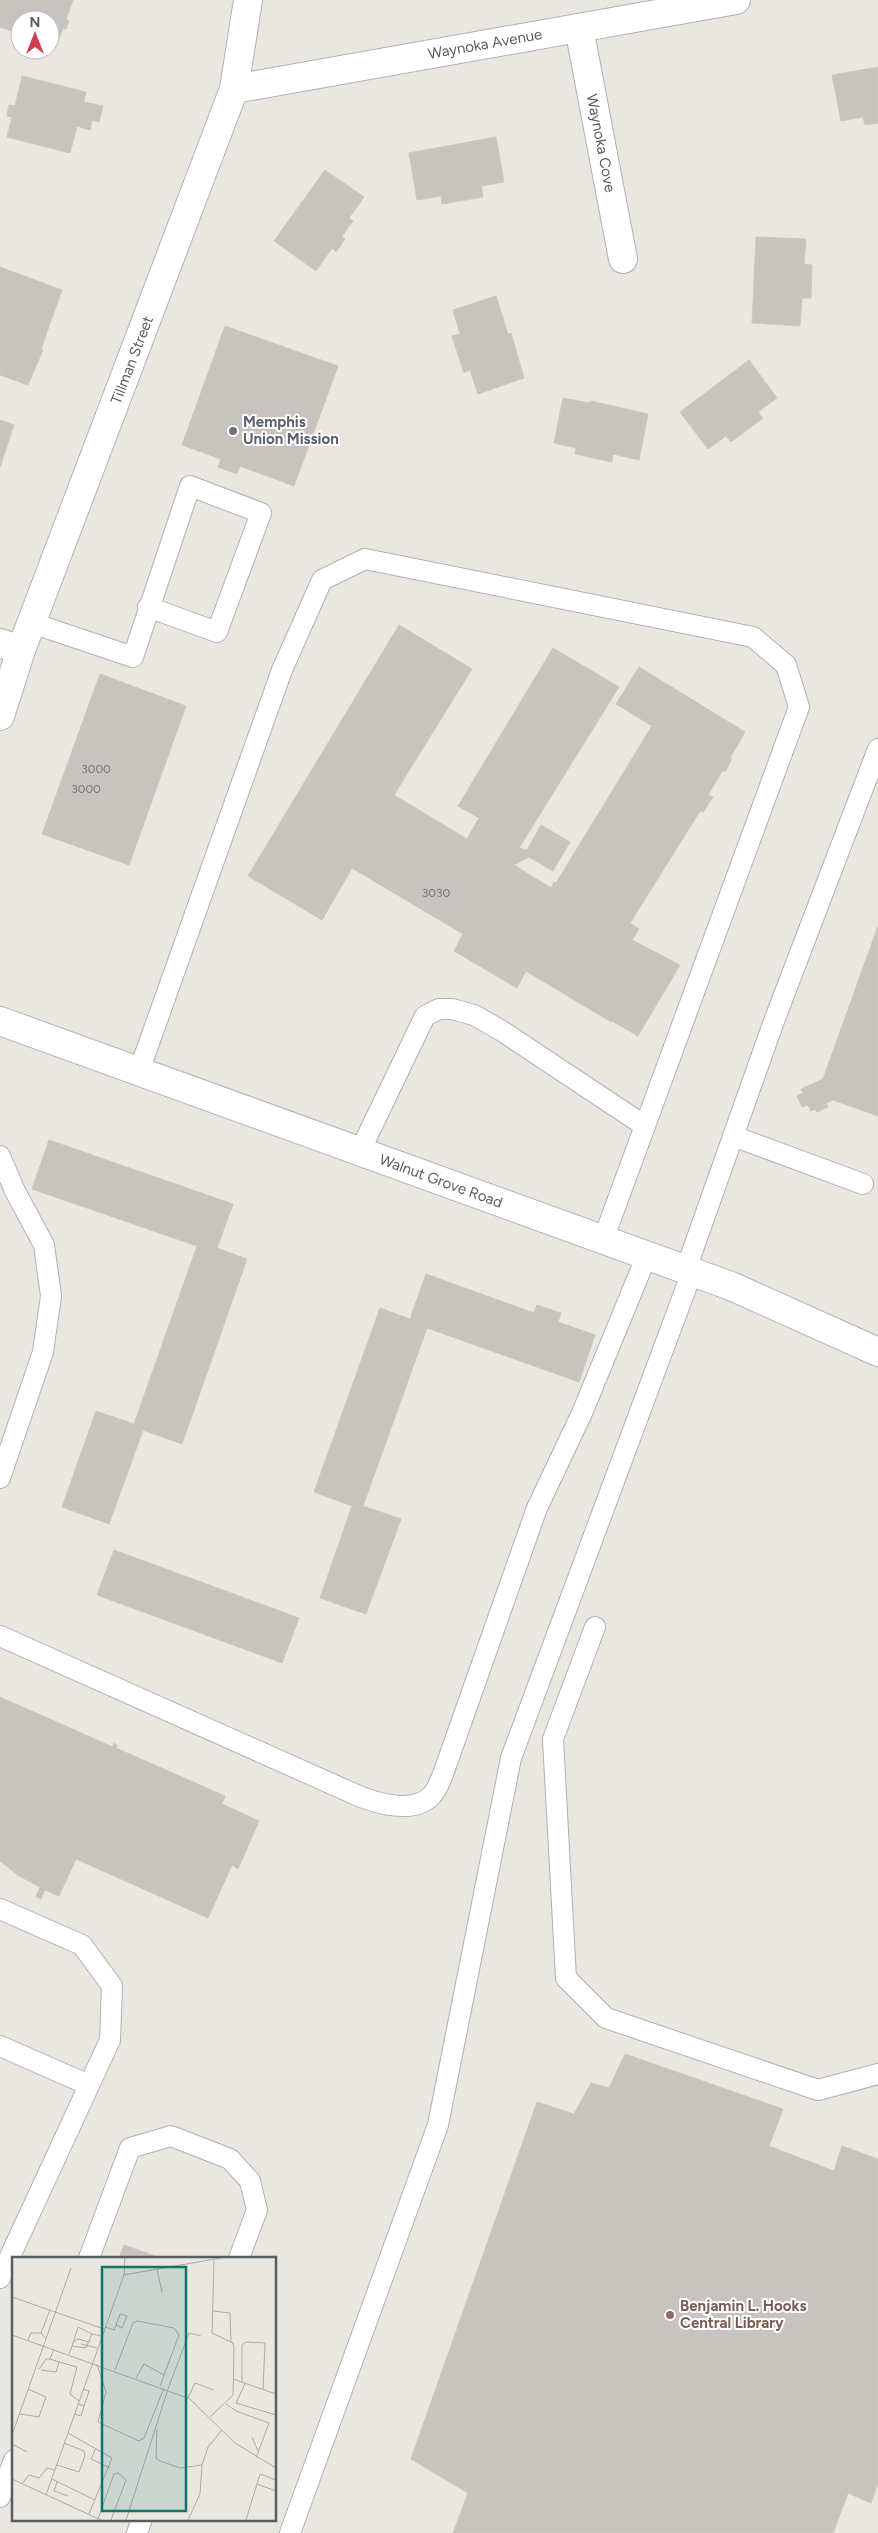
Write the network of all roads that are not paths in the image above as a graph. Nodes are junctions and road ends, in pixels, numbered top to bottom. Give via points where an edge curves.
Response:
1 (248, 0) edge
2 (736, 0) edge
3 (579, 28) junction
4 (234, 90) junction
5 (623, 259) dead end
6 (148, 607) junction
7 (32, 623) junction
8 (11, 646) edge
9 (0, 716) edge
10 (876, 760) edge
11 (0, 1021) edge
12 (139, 1071) junction
13 (645, 1126) junction
14 (733, 1136) junction
15 (360, 1151) junction
16 (0, 1156) edge
17 (863, 1184) dead end
18 (603, 1240) junction
19 (647, 1256) junction
20 (689, 1271) junction
21 (878, 1352) edge
22 (0, 1478) edge
23 (595, 1627) dead end
24 (0, 1636) edge
25 (0, 1909) edge
26 (0, 2046) edge
27 (878, 2074) edge
28 (89, 2085) junction
29 (89, 2257) edge
30 (239, 2257) edge
31 (0, 2278) edge
32 (12, 2465) edge
33 (0, 2497) edge
34 (142, 2520) edge
35 (137, 2533) edge
36 (290, 2533) edge

1 - 4 main road, Tillman Street
2 - 3 main road, Waynoka Avenue
3 - 4 main road, Waynoka Avenue
3 - 5 main road, Waynoka Cove
4 - 7 main road, Tillman Street
6 - 6 lane via 190,486 261,513 217,632
6 - 7 lane via 133,657
7 - 8 main road, Tillman Street
8 - 9 main road, Tillman Street
10 - 14 lane
11 - 12 main road, Walnut Grove Road
12 - 13 lane via 282,670 322,580 365,559 753,637 786,666 799,707
12 - 15 main road, Walnut Grove Road
13 - 15 lane via 481,1019 452,1009 439,1009 425,1016
13 - 18 lane
14 - 17 lane
14 - 20 lane
15 - 18 main road, Walnut Grove Road
16 - 22 lane via 44,1244 51,1296 43,1352
18 - 19 main road, Walnut Grove Road
19 - 20 main road, Walnut Grove Road
19 - 24 lane via 582,1413 538,1508 443,1774 431,1796 411,1805 386,1806 361,1797
20 - 21 main road, Walnut Grove Road via 731,1286
20 - 36 lane via 510,1758 438,2125
23 - 27 lane via 553,1739 566,1978 606,2018 818,2090
25 - 28 lane via 82,1945 112,1986 110,2040
26 - 28 lane
28 - 31 lane
29 - 30 lane via 130,2148 172,2136 230,2159 250,2180 257,2210
32 - 33 lane
34 - 35 lane

